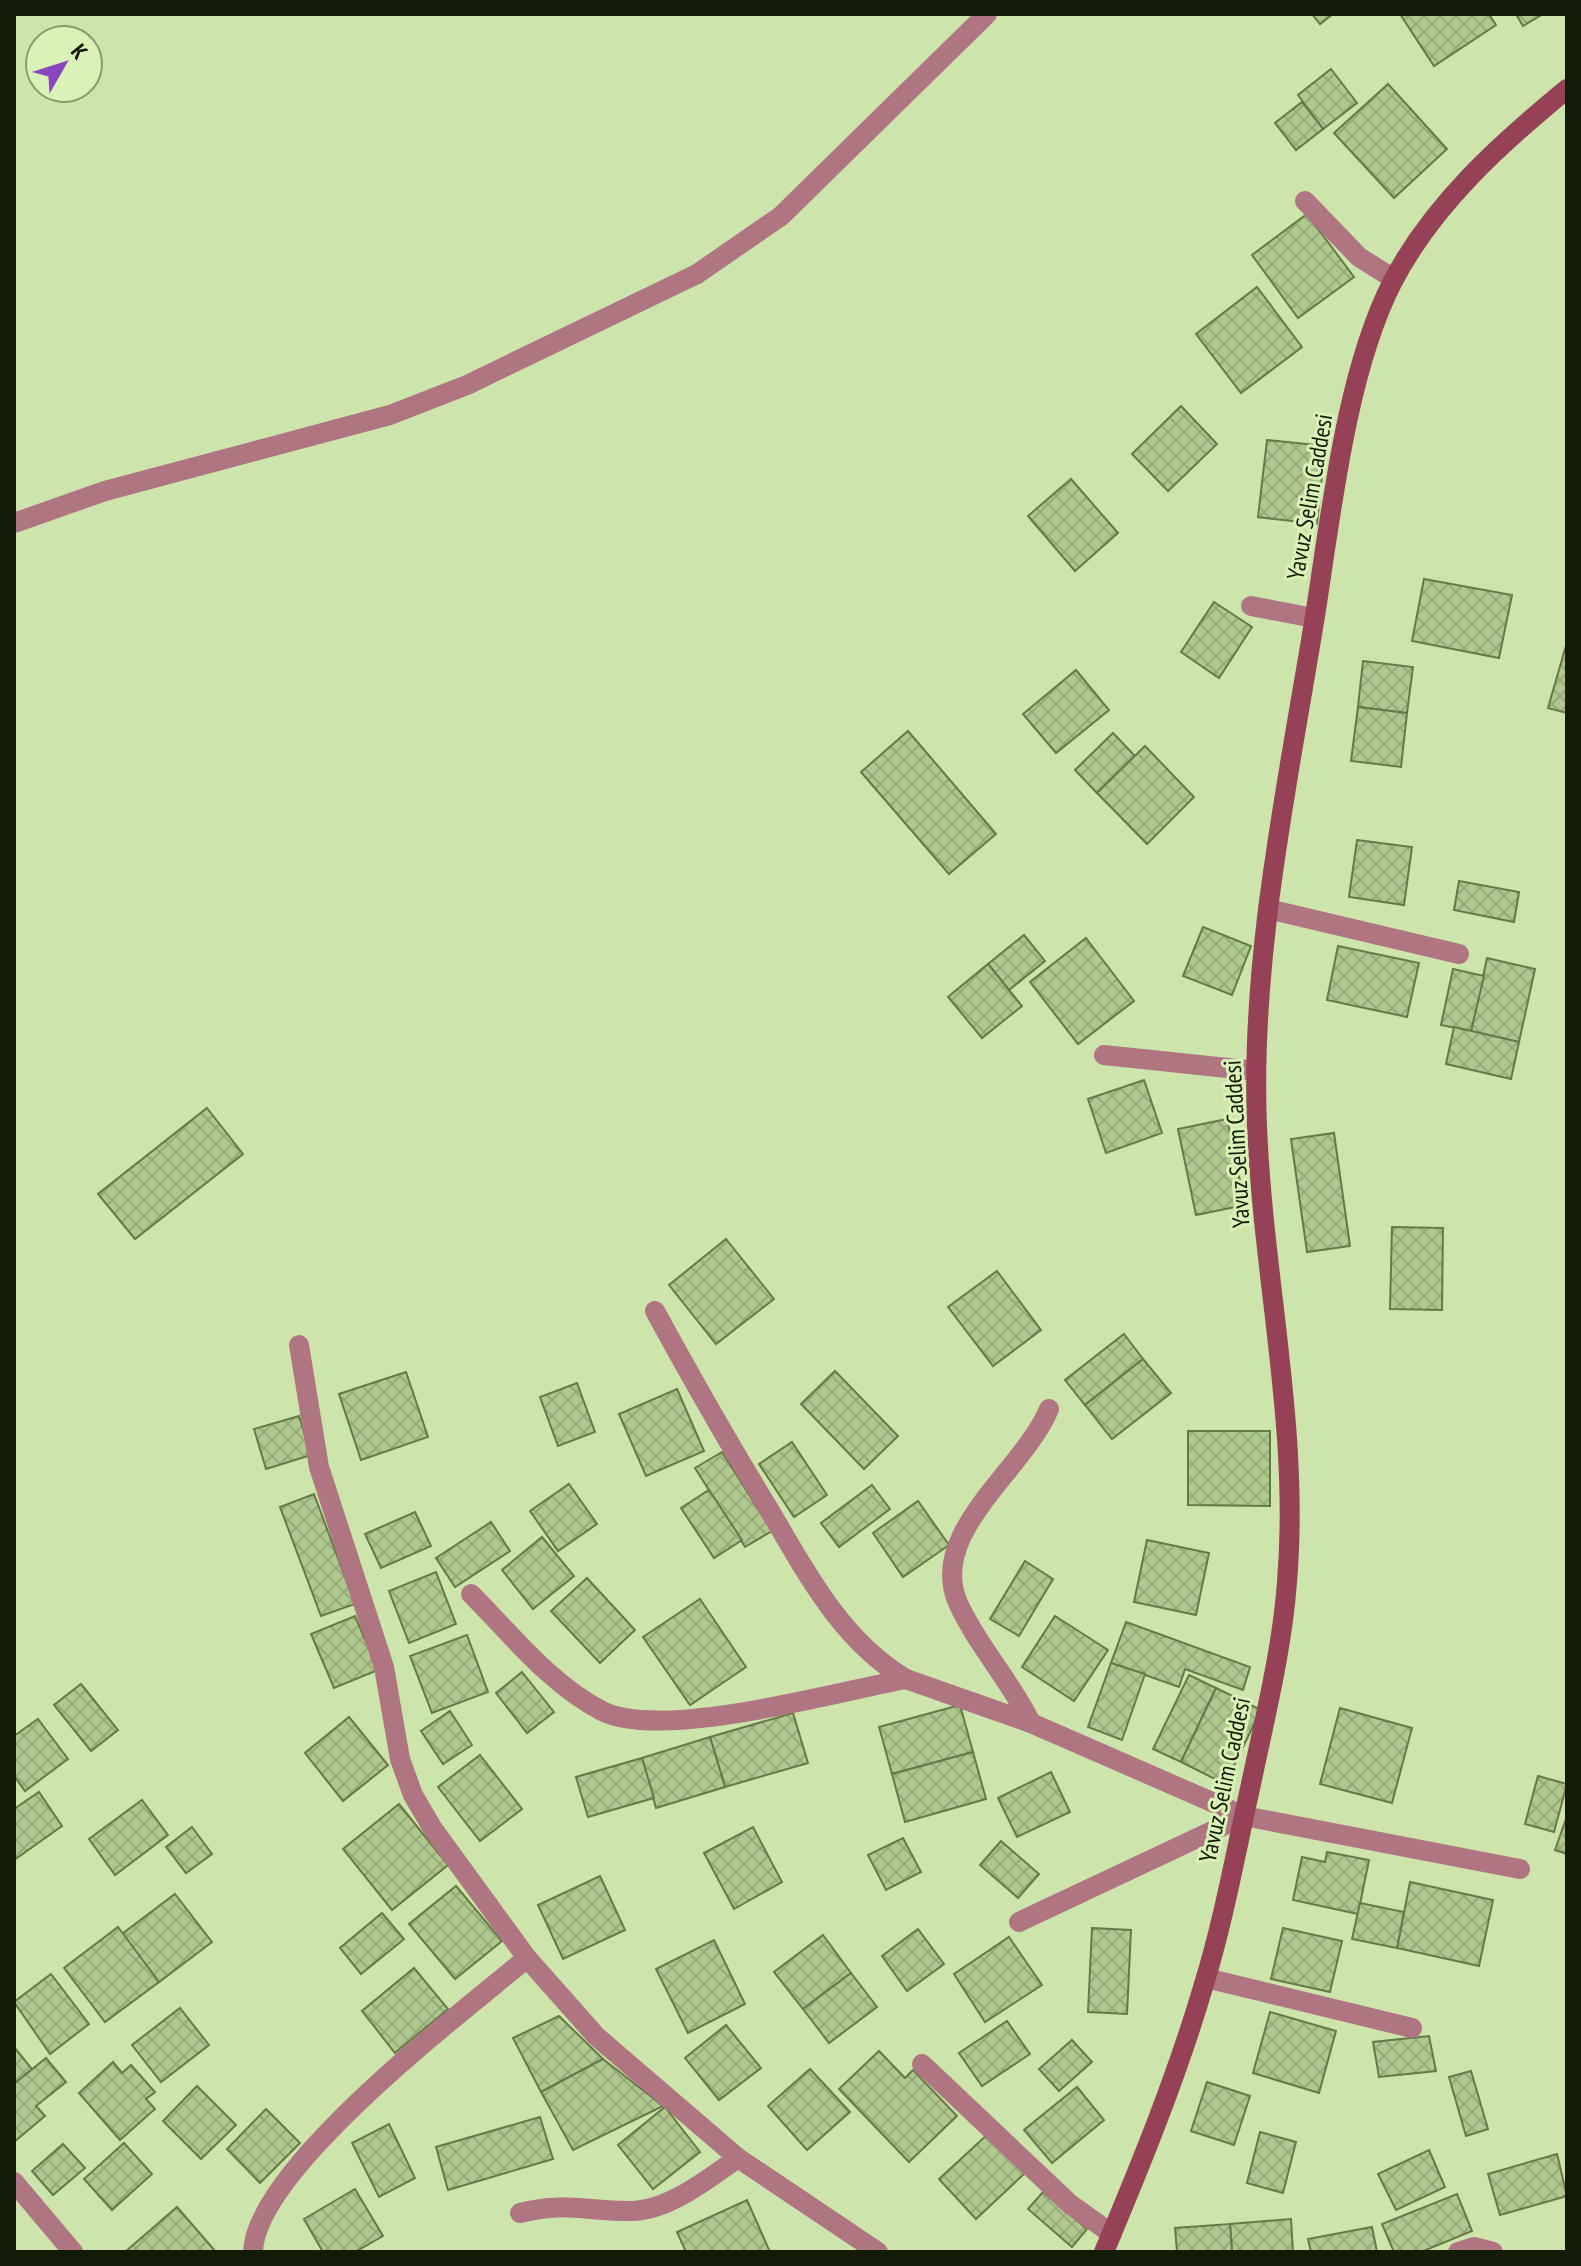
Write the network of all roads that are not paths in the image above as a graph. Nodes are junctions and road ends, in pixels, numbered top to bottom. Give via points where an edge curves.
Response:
1 (987, 14) edge
2 (1567, 89) edge
3 (1305, 201) dead end
4 (1394, 279) junction
5 (14, 523) edge
6 (1251, 606) dead end
7 (1314, 618) junction
8 (1268, 909) junction
9 (1459, 954) dead end
10 (1104, 1055) dead end
11 (1256, 1071) junction
12 (655, 1311) dead end
13 (299, 1345) dead end
14 (1049, 1409) dead end
15 (471, 1594) dead end
16 (906, 1679) junction
17 (1031, 1723) junction
18 (1244, 1816) junction
19 (1520, 1869) dead end
20 (1019, 1922) dead end
21 (527, 1958) junction
22 (1206, 1978) junction
23 (1412, 2028) dead end
24 (922, 2064) dead end
25 (738, 2158) junction
26 (14, 2182) edge
27 (14, 2201) edge
28 (520, 2213) dead end
29 (41, 2214) junction
30 (1108, 2243) edge
31 (73, 2252) edge
32 (253, 2252) edge
33 (878, 2252) edge
34 (1458, 2252) edge
35 (1493, 2252) edge

1 - 5 street via 781,216 697,274 467,385 390,415 105,491
2 - 4 street, Yavuz Selim Caddesi via 1478,168 1417,241
3 - 4 street via 1342,242
4 - 7 street, Yavuz Selim Caddesi via 1358,379
6 - 7 street
7 - 8 street, Yavuz Selim Caddesi
8 - 9 street
8 - 11 street, Yavuz Selim Caddesi
10 - 11 street
11 - 18 street, Yavuz Selim Caddesi via 1261,1192 1289,1446 1290,1533 1281,1636
12 - 16 street via 819,1593 862,1647
13 - 21 street via 319,1467 384,1667 392,1722 413,1795
14 - 17 street via 1039,1434 970,1522 950,1567 958,1605
15 - 16 street via 578,1696 603,1711 641,1722 684,1721
16 - 17 street
17 - 18 street
18 - 19 street
18 - 20 street
18 - 22 street, Yavuz Selim Caddesi
21 - 25 street via 596,2036
21 - 32 street via 324,2136 268,2208
22 - 23 street
22 - 30 street, Yavuz Selim Caddesi via 1162,2109
24 - 30 street
25 - 28 street via 699,2185 648,2209 559,2205
25 - 33 street
26 - 29 street
27 - 29 street
29 - 31 street
34 - 35 street via 1474,2247

